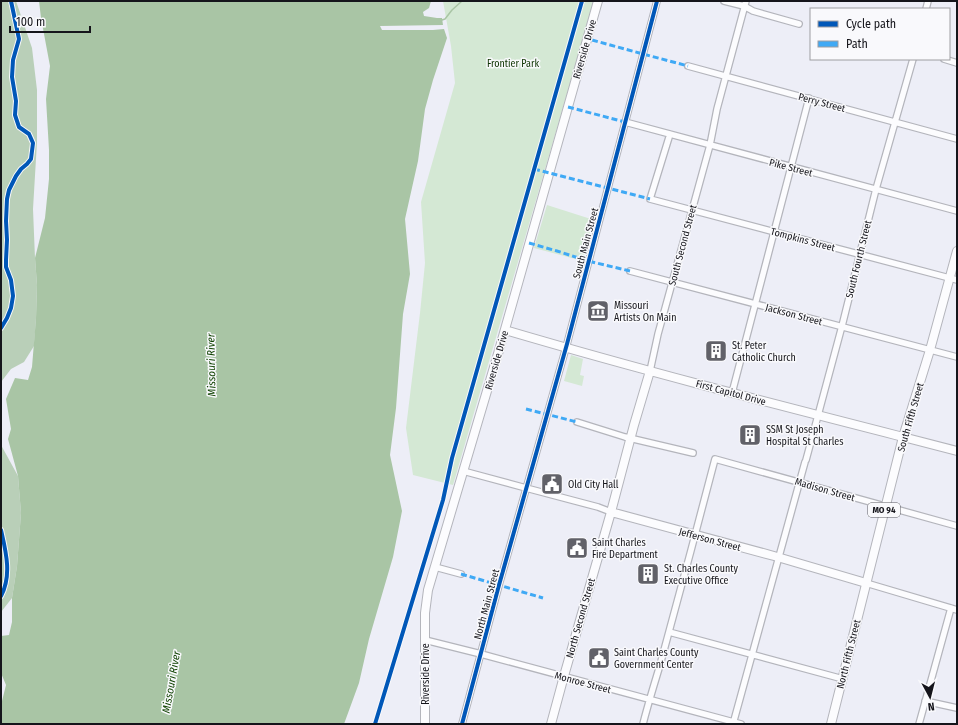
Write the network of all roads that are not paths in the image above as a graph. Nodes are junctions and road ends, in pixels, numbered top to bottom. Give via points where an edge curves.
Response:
1 (598, 1) edge
2 (658, 1) edge
3 (724, 1) edge
4 (745, 4) edge
5 (799, 24) dead end
6 (913, 60) edge
7 (947, 60) edge
8 (957, 63) edge
9 (688, 66) dead end
10 (726, 76) junction
11 (808, 98) junction
12 (625, 122) junction
13 (895, 122) junction
14 (670, 134) junction
15 (957, 139) edge
16 (710, 145) junction
17 (791, 167) junction
18 (876, 189) junction
19 (692, 210) junction
20 (957, 211) edge
21 (774, 232) junction
22 (957, 251) edge
23 (860, 254) junction
24 (630, 271) dead end
25 (953, 279) edge
26 (673, 282) junction
27 (756, 304) junction
28 (842, 326) junction
29 (505, 330) junction
30 (566, 348) junction
31 (930, 350) junction
32 (957, 357) edge
33 (650, 371) junction
34 (732, 393) junction
35 (818, 415) junction
36 (577, 422) dead end
37 (904, 437) junction
38 (631, 438) junction
39 (957, 451) edge
40 (693, 453) dead end
41 (463, 470) junction
42 (800, 482) junction
43 (526, 488) junction
44 (885, 506) junction
45 (611, 512) junction
46 (957, 526) edge
47 (696, 535) junction
48 (778, 558) junction
49 (435, 567) junction
50 (460, 574) dead end
51 (866, 583) junction
52 (954, 609) edge
53 (669, 632) junction
54 (425, 640) junction
55 (481, 654) junction
56 (752, 654) junction
57 (564, 676) junction
58 (842, 679) junction
59 (649, 700) junction
60 (925, 701) junction
61 (957, 708) edge
62 (733, 723) edge
63 (425, 724) edge
64 (462, 724) edge
65 (551, 724) edge
66 (643, 724) edge
67 (741, 724) edge
68 (831, 724) edge
69 (919, 724) edge

1 - 29 main road, Riverside Drive
2 - 12 street, South Main Street
3 - 4 street
4 - 5 street via 753,11
4 - 10 street, South Second Street
6 - 13 street, South Fourth Street
7 - 8 street
9 - 10 street, Perry Street
10 - 11 street, Perry Street
10 - 16 street, South Second Street
11 - 13 street, Perry Street
11 - 17 street
12 - 14 street, Pike Street
12 - 30 street, South Main Street
13 - 15 street, Perry Street
13 - 18 street, South Fourth Street
14 - 16 street, Pike Street
14 - 19 street, Tompkins Street via 650,199
16 - 17 street, Pike Street
16 - 19 street, South Second Street
17 - 18 street, Pike Street
17 - 21 street
18 - 20 street, Pike Street
18 - 23 street, South Fourth Street
19 - 21 street, Tompkins Street
19 - 26 street, South Second Street
21 - 23 street, Tompkins Street
21 - 27 street
22 - 25 main road, South Fifth Street
23 - 25 street, Tompkins Street
23 - 28 street, South Fourth Street
24 - 26 street, Jackson Street
25 - 31 main road, South Fifth Street
26 - 27 street, Jackson Street
26 - 33 street, South Second Street
27 - 28 street, Jackson Street
27 - 34 street
28 - 31 street, Jackson Street
28 - 35 street, South Fourth Street
29 - 30 main road, First Capitol Drive
29 - 41 main road, Riverside Drive
30 - 33 main road, First Capitol Drive
30 - 43 street, South Main Street
31 - 32 street, Jackson Street
31 - 37 main road, South Fifth Street
33 - 34 main road, First Capitol Drive
33 - 38 main road, South Second Street
34 - 35 main road, First Capitol Drive
35 - 37 main road, First Capitol Drive
35 - 42 street, South Fourth Street
36 - 38 street
37 - 39 main road, First Capitol Drive
37 - 44 main road, South Fifth Street / MO 94
38 - 40 street
38 - 45 main road, South Second Street
41 - 43 street, Jefferson Street
41 - 49 main road, Riverside Drive
42 - 44 street, Madison Street
42 - 47 street, Madison Street via 716,459
42 - 48 street, South Fourth Street
43 - 45 street, Jefferson Street via 598,506
43 - 55 street, North Main Street
44 - 46 street, Madison Street
44 - 51 main road, South Fifth Street / MO 94
45 - 47 main road, Jefferson Street
45 - 57 main road, North Second Street
47 - 48 main road, Jefferson Street
47 - 53 street
48 - 51 main road, Jefferson Street
48 - 56 street, South Fourth Street
49 - 50 street
49 - 54 main road, Riverside Drive via 426,602
51 - 52 street, Jefferson Street
51 - 58 main road, North Fifth Street / MO 94
52 - 60 street
53 - 56 street
53 - 59 street
54 - 55 street, Monroe Street
54 - 63 main road, Riverside Drive
55 - 57 street, Monroe Street
55 - 64 street, North Main Street
56 - 58 street
56 - 62 street, South Fourth Street
57 - 59 street, Monroe Street
57 - 65 main road, North Second Street
58 - 68 main road, North Fifth Street / MO 94
59 - 62 street, Monroe Street
59 - 66 street
60 - 61 street
60 - 69 street
62 - 67 street, Monroe Street

